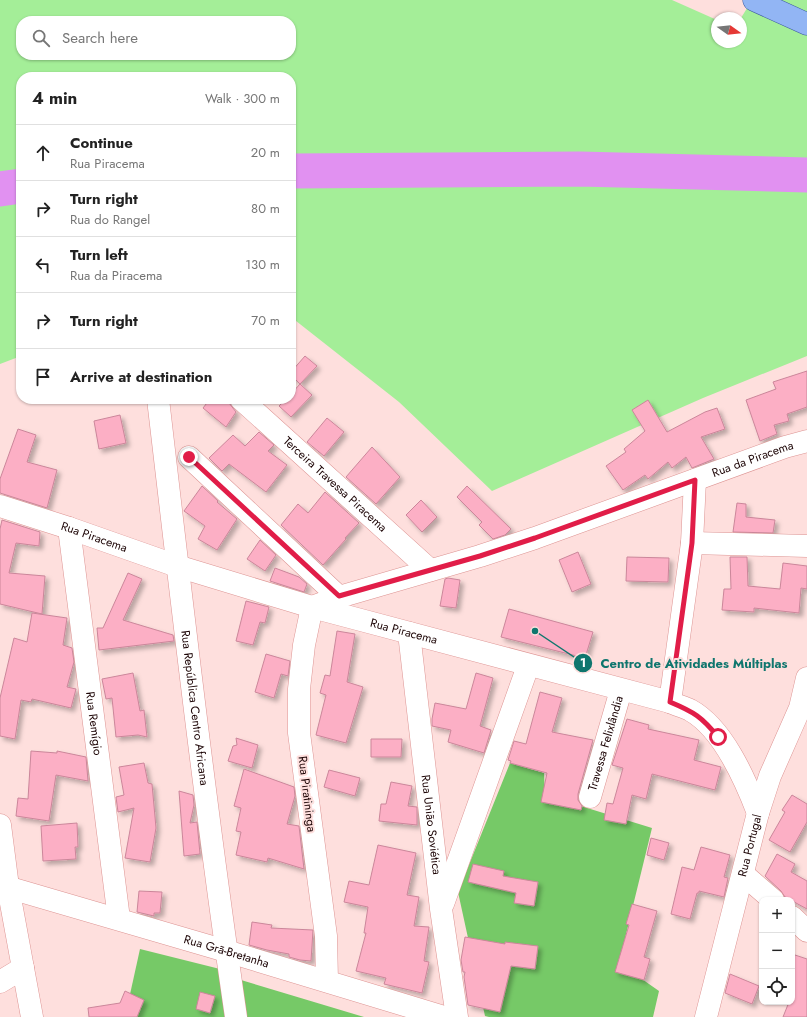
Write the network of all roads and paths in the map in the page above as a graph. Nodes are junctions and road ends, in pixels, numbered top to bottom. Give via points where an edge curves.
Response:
1 (754, 0) edge
2 (807, 24) edge
3 (159, 404) edge
4 (247, 404) edge
5 (807, 441) edge
6 (189, 457) dead end
7 (695, 480) junction
8 (0, 506) edge
9 (69, 528) junction
10 (692, 543) junction
11 (807, 546) edge
12 (177, 566) junction
13 (430, 570) junction
14 (339, 596) junction
15 (312, 607) junction
16 (408, 633) junction
17 (528, 666) junction
18 (807, 678) edge
19 (621, 690) junction
20 (670, 702) junction
21 (590, 797) dead end
22 (758, 813) junction
23 (0, 826) edge
24 (743, 874) junction
25 (4, 886) edge
26 (770, 897) edge
27 (441, 909) junction
28 (119, 919) junction
29 (795, 920) edge
30 (807, 931) edge
31 (226, 950) junction
32 (23, 968) junction
33 (327, 981) junction
34 (0, 982) edge
35 (32, 1017) edge
36 (236, 1017) edge
37 (444, 1017) edge
38 (457, 1017) edge
39 (706, 1017) edge

1 - 2 main road
3 - 12 street, Rua República Centro Africana
4 - 13 street, Terceira Travessa Piracema
5 - 7 street, Rua da Piracema
6 - 14 street
7 - 10 street
7 - 13 street, Rua da Piracema via 535,538
8 - 9 street, Rua Piracema
9 - 12 street, Rua Piracema
9 - 28 street, Rua Remígio
10 - 11 street
10 - 20 street
12 - 15 street, Rua Piracema
12 - 31 street, Rua República Centro Africana
13 - 14 street, Rua da Piracema
14 - 15 street, Rua da Piracema
15 - 16 street, Rua Piracema
15 - 33 street, Rua Piratininga via 299,688 299,733 326,936
16 - 17 street, Rua Piracema
16 - 27 street, Rua União Soviética
17 - 19 street, Rua Piracema
17 - 27 street
18 - 22 street, Rua Portugal via 800,708 770,776
19 - 20 street, Rua Piracema
19 - 21 street, Travessa Felixlândia
20 - 22 street, Rua Piracema via 690,710 707,723 732,756
22 - 24 street, Rua Portugal
23 - 25 street
24 - 26 street
24 - 39 street, Rua Portugal
25 - 28 street, Rua Grã-Bretanha
25 - 32 street
27 - 38 street, Rua União Soviética
28 - 31 street, Rua Grã-Bretanha
29 - 30 street
31 - 33 street, Rua Grã-Bretanha
31 - 36 street, Rua República Centro Africana
32 - 34 street
32 - 35 street
33 - 37 street, Rua Grã-Bretanha

